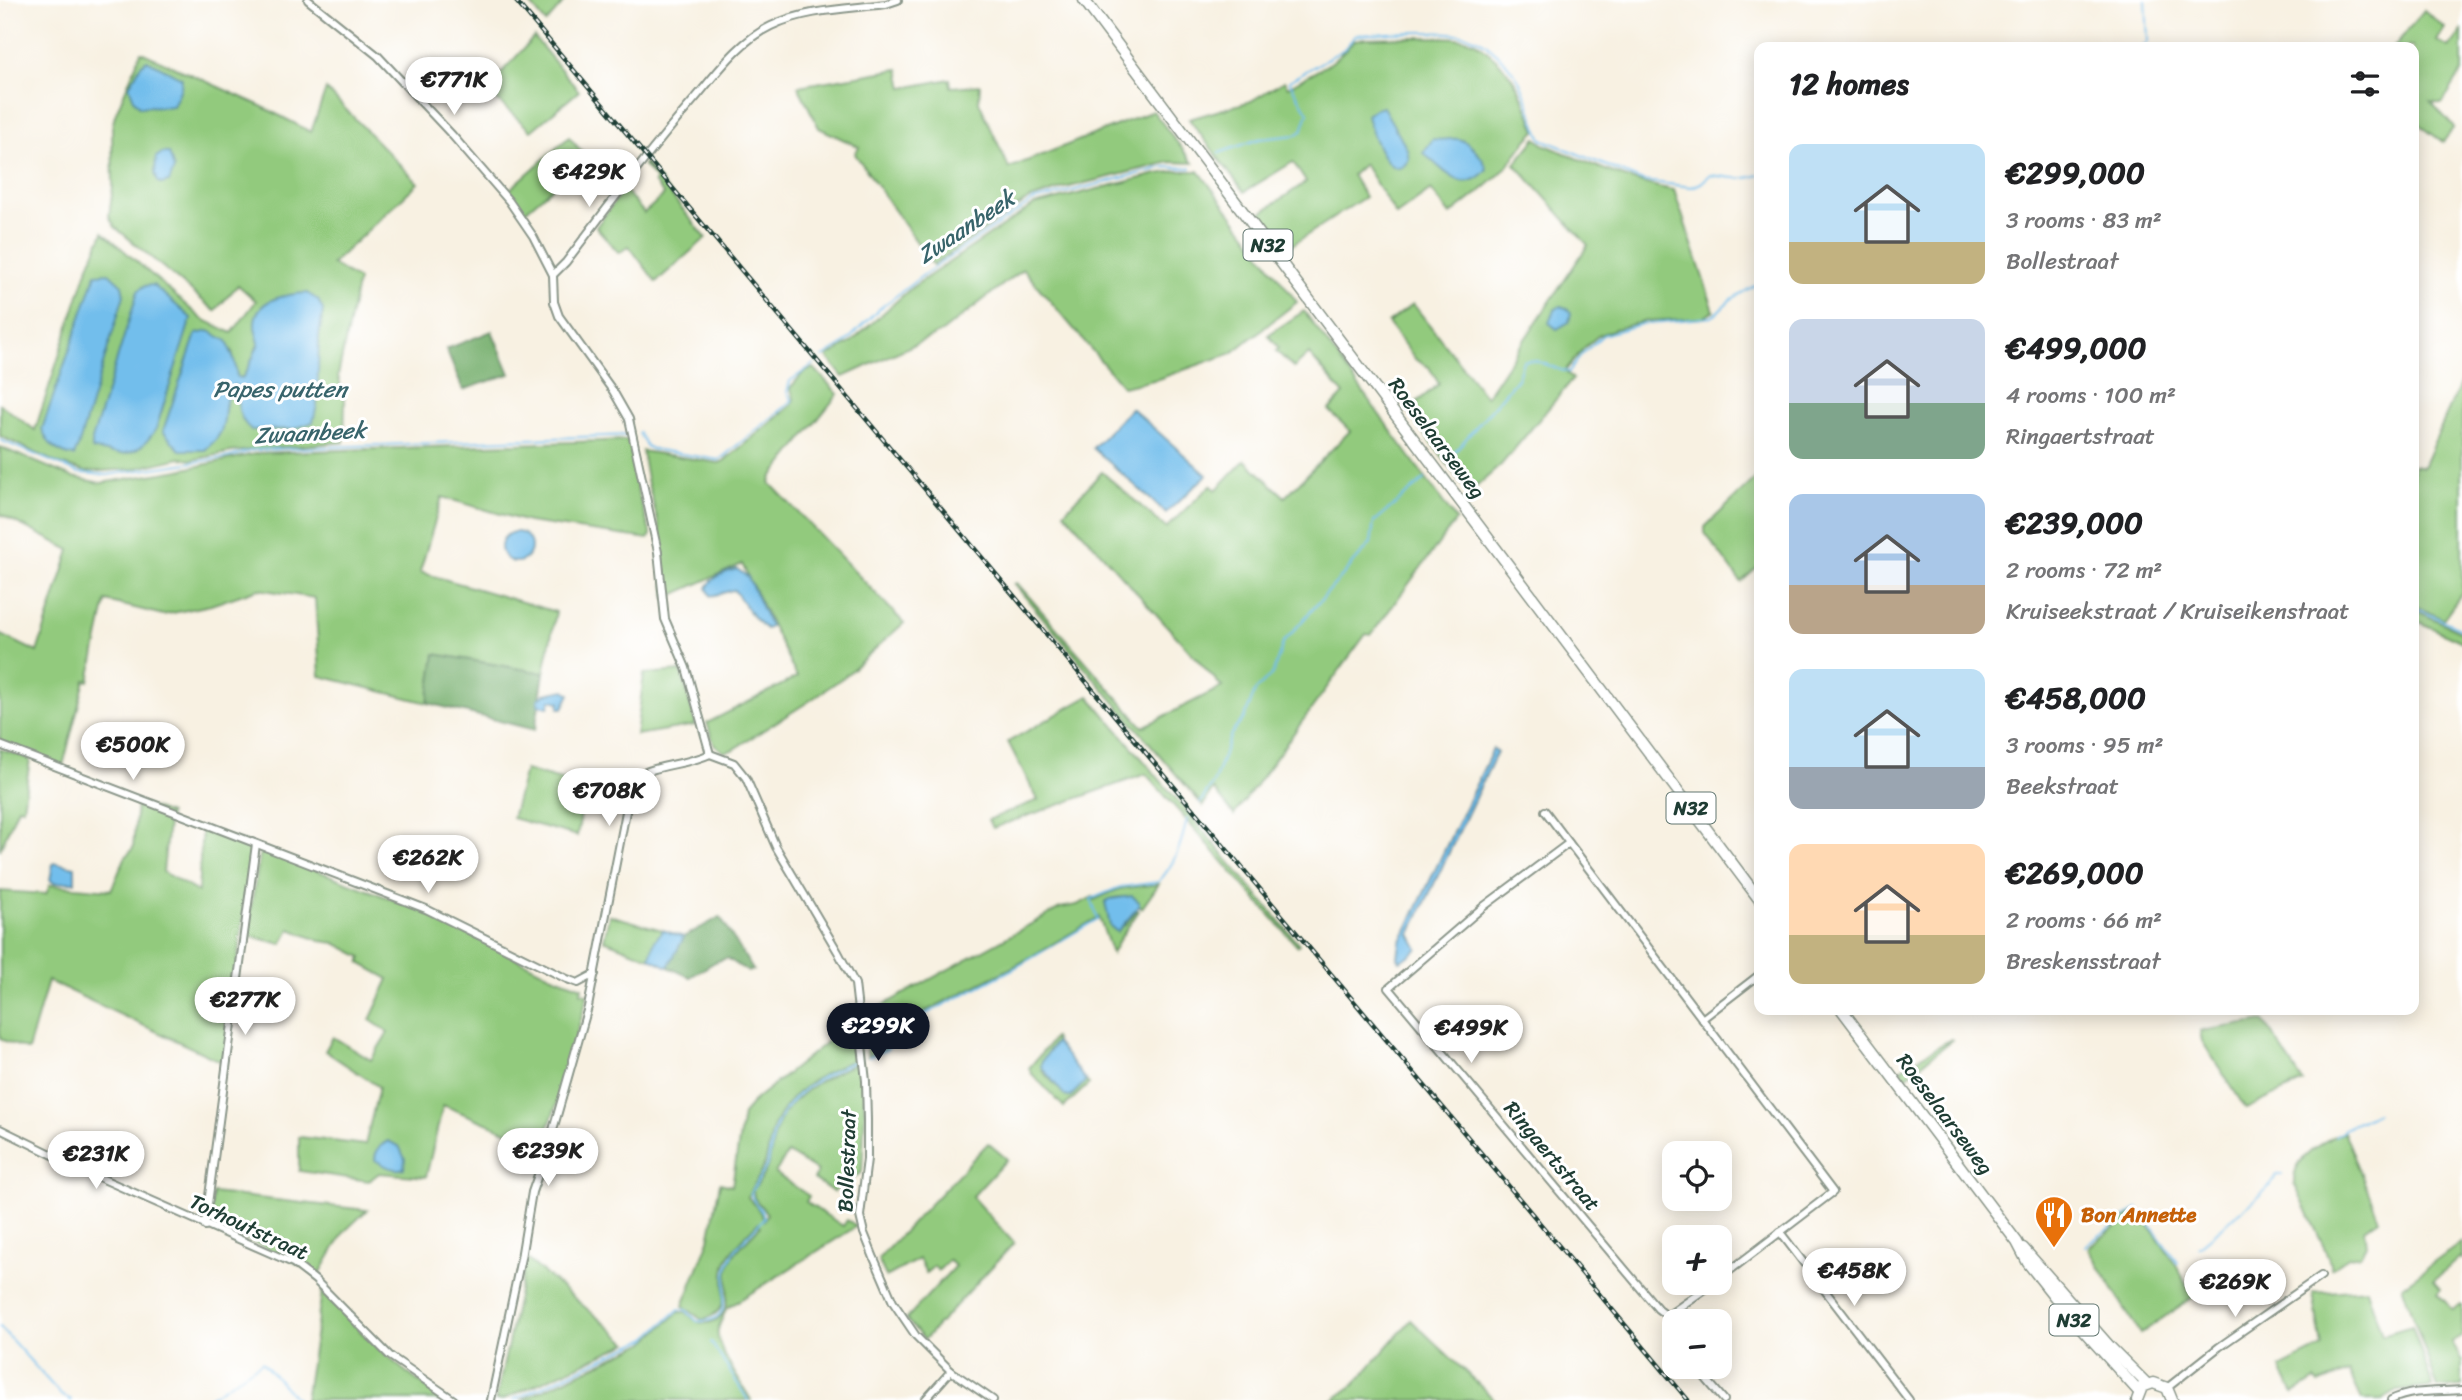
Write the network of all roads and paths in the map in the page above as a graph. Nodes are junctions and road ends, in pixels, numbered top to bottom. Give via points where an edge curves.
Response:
1 (308, 0) edge
2 (898, 0) edge
3 (1084, 0) edge
4 (552, 275) junction
5 (0, 745) edge
6 (710, 754) junction
7 (1545, 811) dead end
8 (1569, 843) junction
9 (256, 844) junction
10 (1754, 892) edge
11 (595, 974) junction
12 (1754, 979) edge
13 (1846, 1015) edge
14 (1702, 1019) junction
15 (0, 1129) edge
16 (205, 1226) junction
17 (1780, 1233) junction
18 (2017, 1242) junction
19 (1732, 1269) edge
20 (2321, 1276) dead end
21 (1697, 1295) edge
22 (1677, 1309) edge
23 (1662, 1312) edge
24 (951, 1371) junction
25 (1706, 1379) edge
26 (2147, 1384) junction
27 (2462, 1392) edge
28 (2138, 1396) edge
29 (2172, 1396) edge
30 (454, 1400) edge
31 (491, 1400) edge
32 (925, 1400) edge
33 (993, 1400) edge
34 (1724, 1400) edge
35 (1909, 1400) edge
36 (2391, 1400) edge

1 - 4 street via 379,57 483,169 533,236
2 - 4 street via 791,18 752,36 654,145
3 - 10 main road, Roeselaarseweg / N32
4 - 6 street via 559,316 629,419 658,552 665,619 686,668
5 - 9 street
6 - 11 street via 642,773 634,781
6 - 24 street, Bollestraat via 734,763 746,778 776,847 855,984 867,1107 860,1216 864,1233 903,1320
7 - 8 street
8 - 14 street
8 - 23 street, Ringaertstraat via 1389,988
9 - 11 street via 426,909 567,979 578,983
9 - 16 street
11 - 31 street via 576,1056 532,1192
12 - 14 street
13 - 18 main road, Roeselaarseweg / N32
14 - 17 street via 1833,1192
15 - 16 street, Torhoutstraat
16 - 30 street, Torhoutstraat via 307,1273 390,1356
17 - 19 street
17 - 35 street
18 - 26 main road, Roeselaarseweg / N32
18 - 28 main road, Roeselaarseweg / N32 via 2028,1263
20 - 29 street via 2219,1347
21 - 22 street
24 - 32 street
24 - 33 street, Bollestraat
25 - 34 street
26 - 28 main road, N32
26 - 29 main road via 2158,1383
27 - 36 street via 2402,1394

